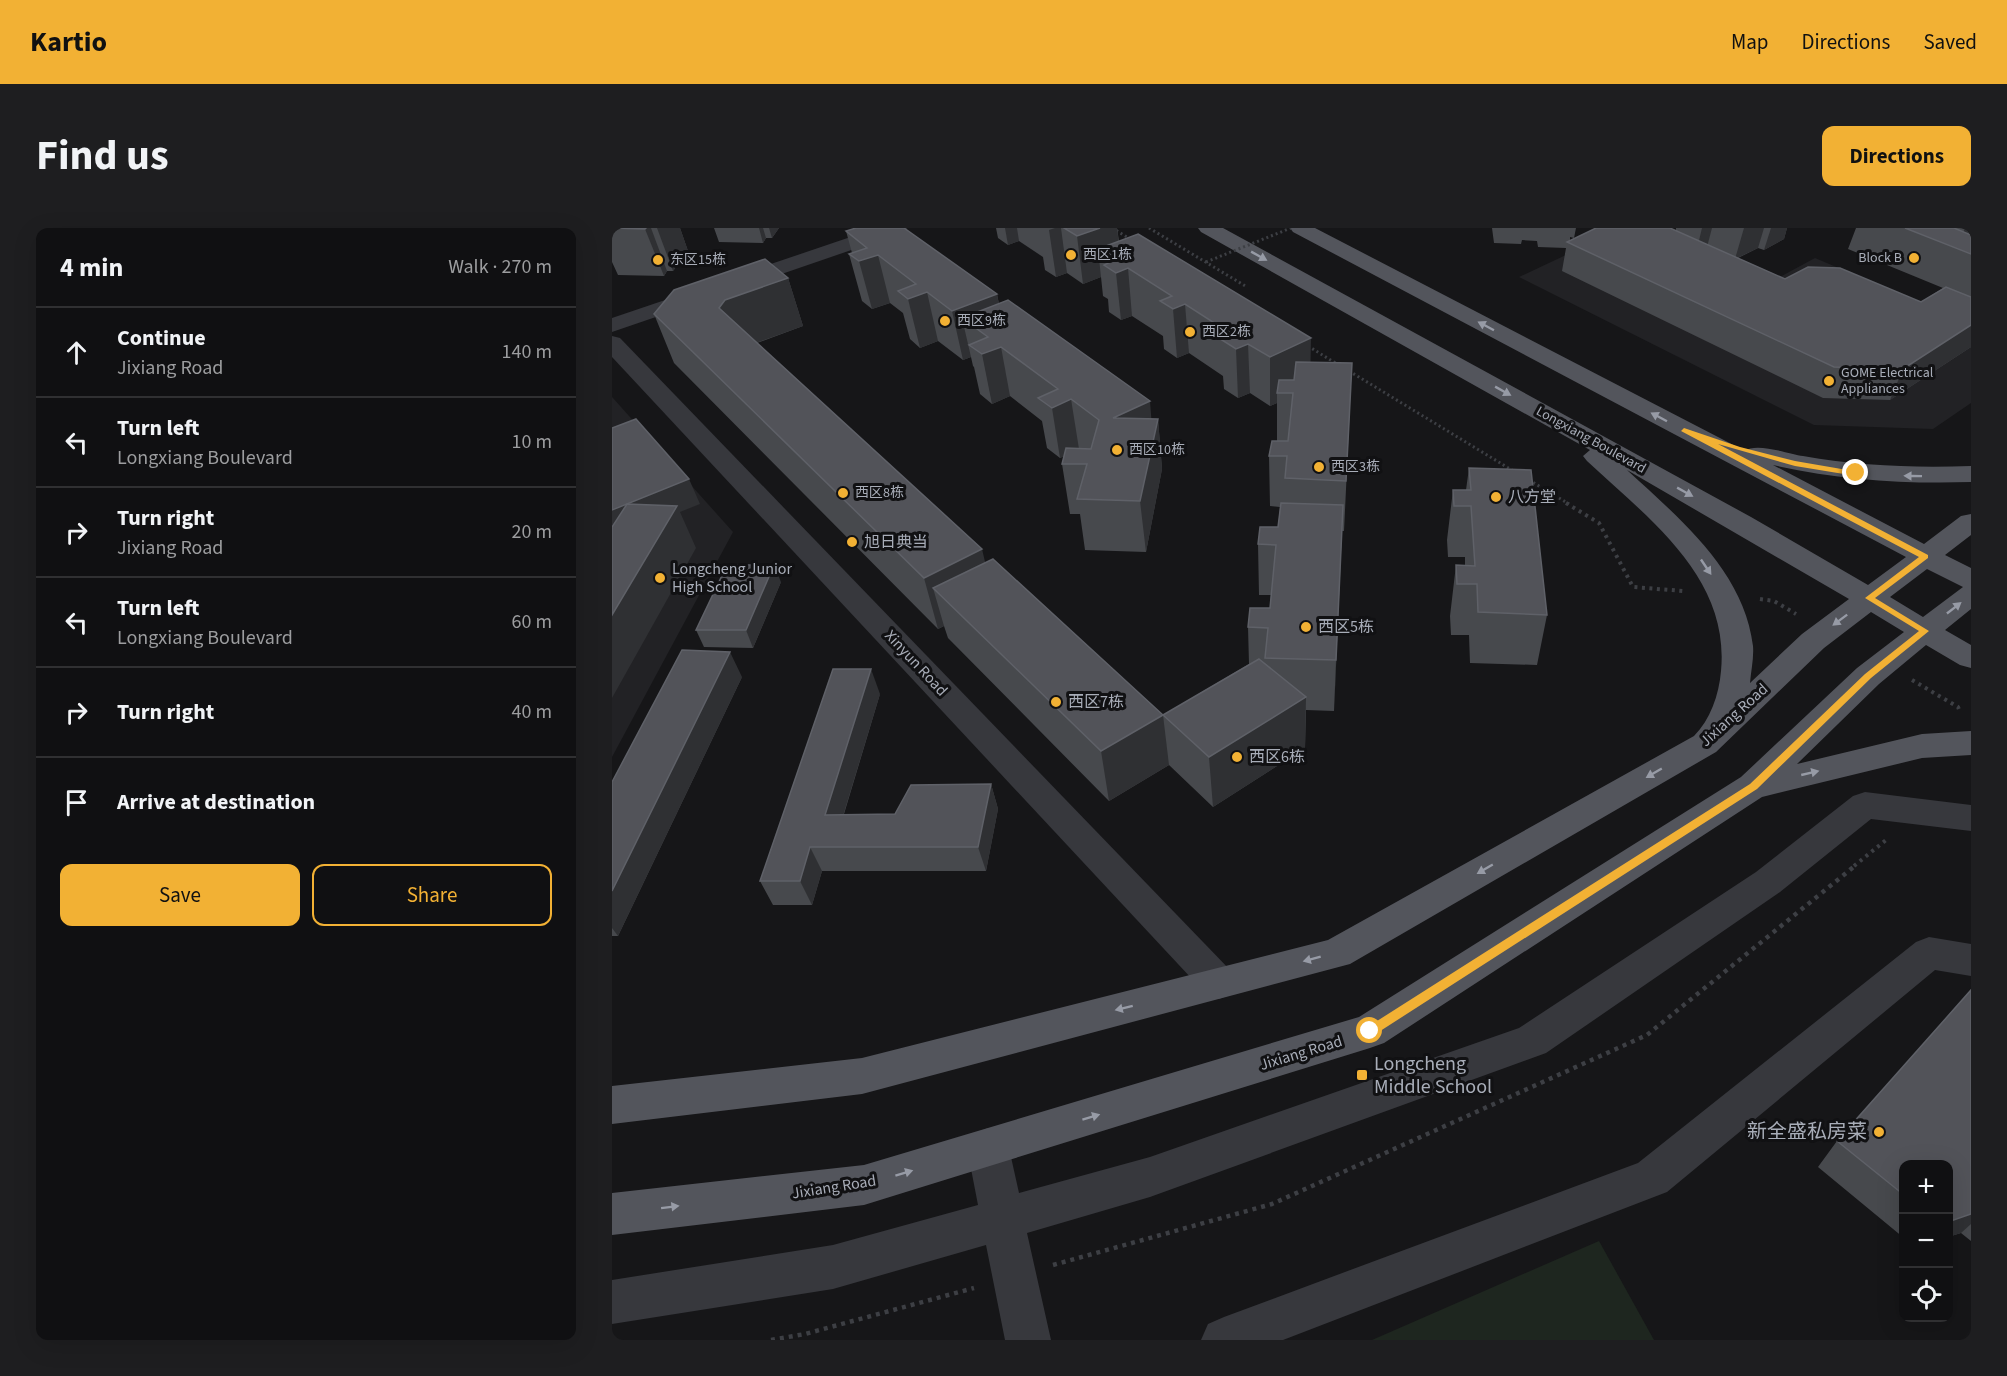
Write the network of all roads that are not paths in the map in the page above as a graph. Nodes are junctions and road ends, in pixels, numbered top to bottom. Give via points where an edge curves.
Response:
1 (897, 228) edge
2 (1208, 228) edge
3 (1300, 228) edge
4 (612, 325) edge
5 (612, 343) edge
6 (1560, 423) junction
7 (1684, 430) junction
8 (1971, 474) edge
9 (1971, 522) edge
10 (1925, 556) junction
11 (1971, 580) edge
12 (1971, 594) edge
13 (1869, 598) junction
14 (1925, 631) junction
15 (1971, 658) edge
16 (1970, 743) edge
17 (1705, 744) junction
18 (1753, 786) junction
19 (1971, 818) edge
20 (1971, 960) edge
21 (1219, 983) junction
22 (612, 1105) edge
23 (988, 1148) junction
24 (612, 1214) edge
25 (1003, 1219) junction
26 (612, 1302) edge
27 (1028, 1340) edge
28 (1224, 1340) edge

1 - 4 street
2 -> 6 main road, Longxiang Boulevard
7 -> 3 main road
5 - 21 street, Xinyun Road
6 -> 13 main road, Longxiang Boulevard
6 -> 17 main road via 1693,547 1725,595 1739,645 1738,670 1732,696
8 -> 7 main road via 1856,473 1795,464
7 - 10 main road
9 - 10 main road, Jixiang Road
10 - 11 main road
10 - 13 main road, Jixiang Road
14 -> 12 main road, Jixiang Road
13 - 14 main road, Longxiang Boulevard
13 -> 17 main road, Jixiang Road via 1812,641
14 - 15 main road, Longxiang Boulevard
14 - 18 main road, Jixiang Road via 1883,664
18 -> 16 main road via 1922,746
17 -> 21 main road, Jixiang Road via 1337,953
23 -> 18 main road, Jixiang Road via 1370,1031
19 - 25 street via 1865,805 1768,882 1533,1041 1150,1177
20 - 28 street via 1929,953 1652,1178
21 -> 22 main road, Jixiang Road via 862,1076
24 -> 23 main road, Jixiang Road via 864,1185
23 - 25 street
25 - 26 street via 833,1267
25 - 27 street

